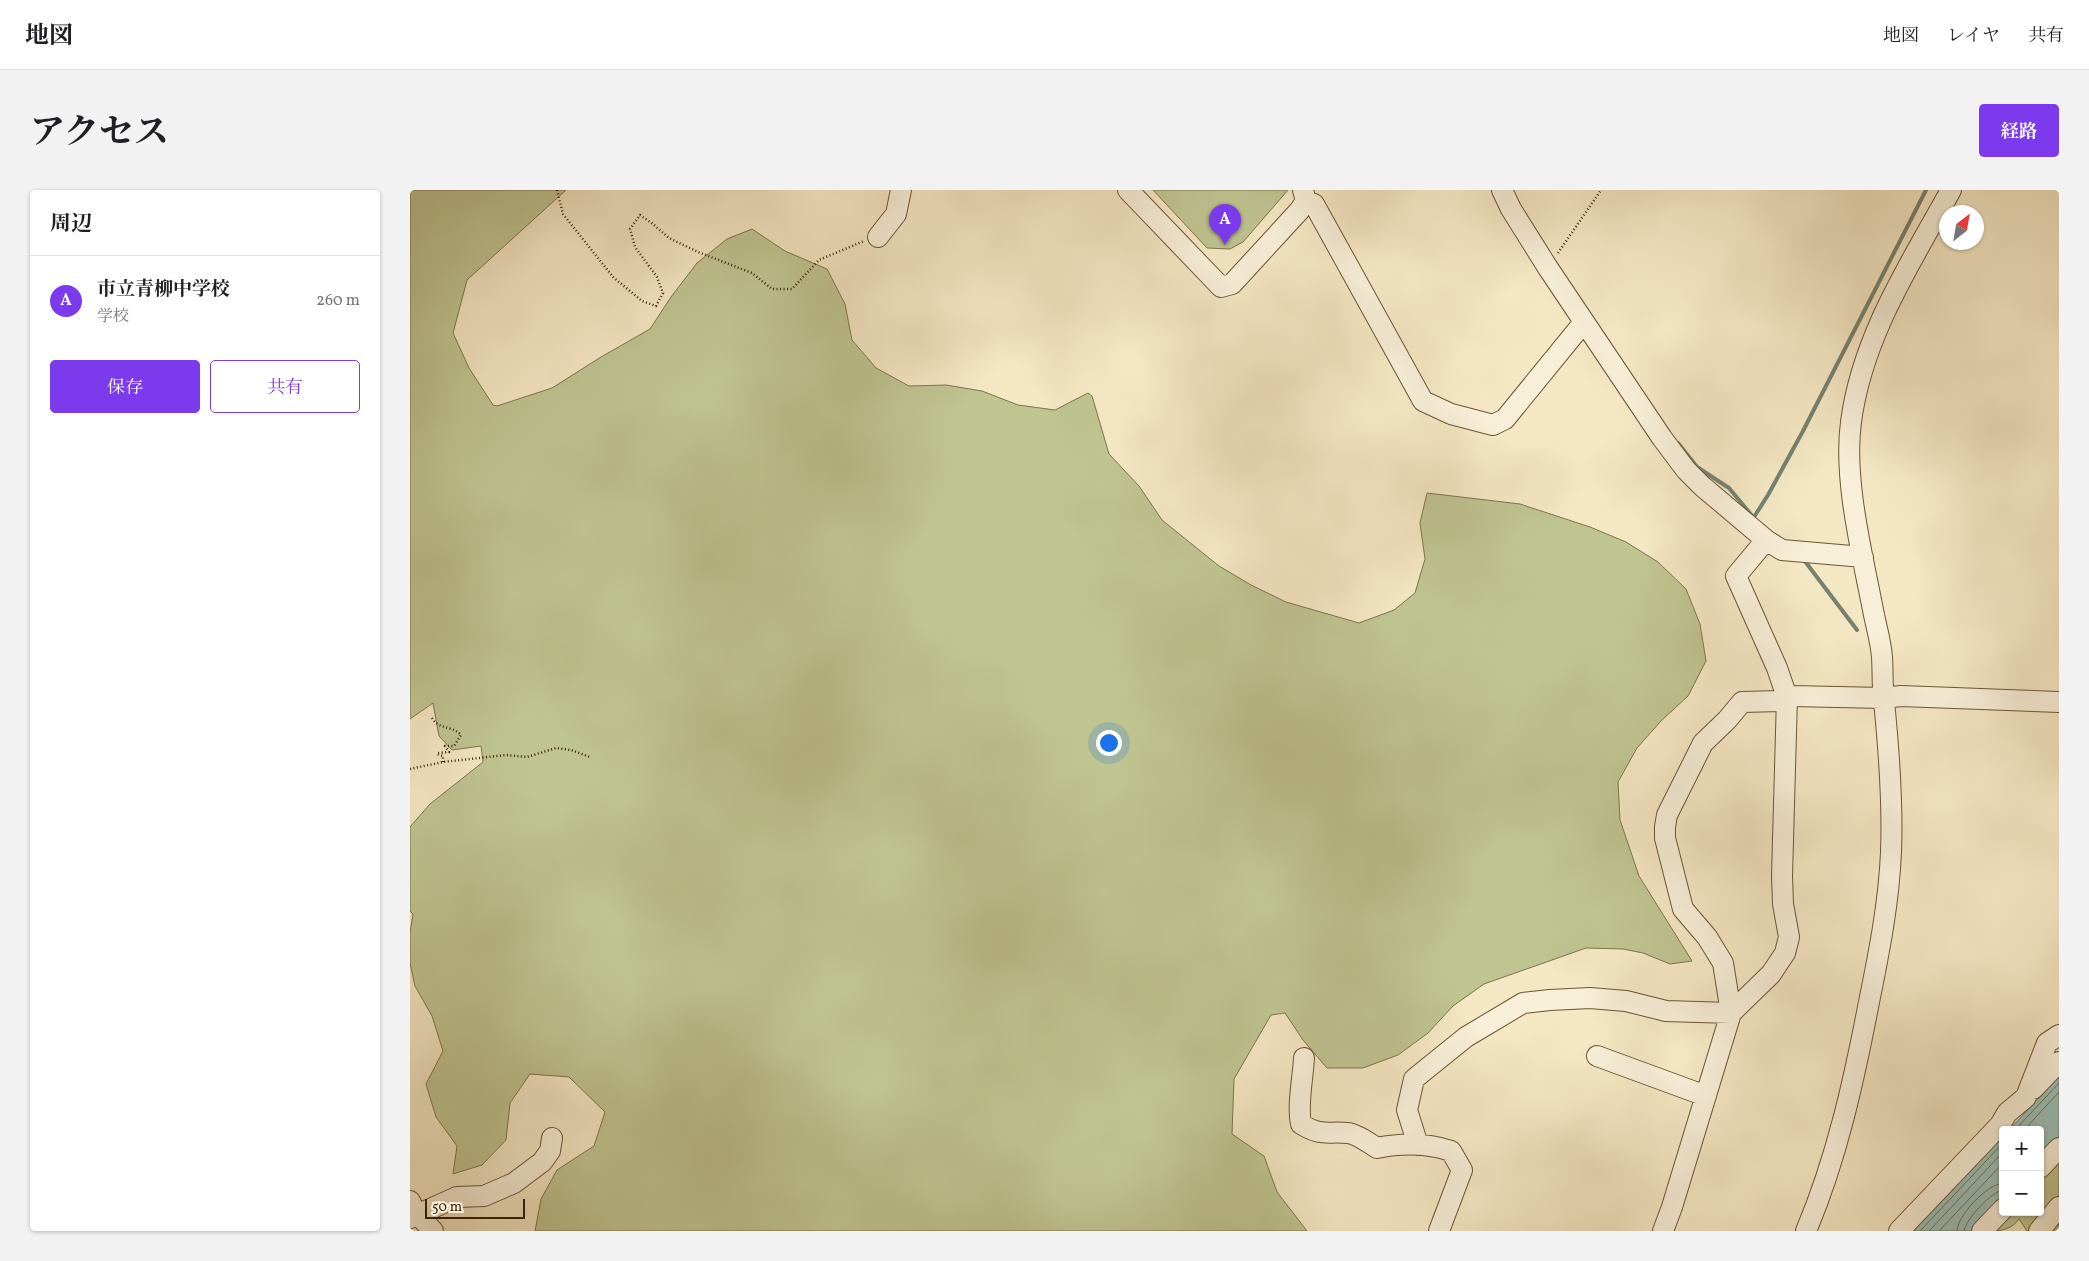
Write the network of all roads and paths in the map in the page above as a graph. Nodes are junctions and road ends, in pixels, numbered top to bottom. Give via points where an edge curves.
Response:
1 (557, 190) edge
2 (901, 190) edge
3 (1128, 190) edge
4 (1502, 190) edge
5 (1601, 190) edge
6 (1951, 190) edge
7 (1304, 195) edge
8 (878, 237) joint
9 (1548, 268) junction
10 (1585, 325) junction
11 (1766, 540) junction
12 (1864, 558) junction
13 (1787, 697) junction
14 (1883, 698) junction
15 (2059, 702) edge
16 (432, 718) dead end
17 (590, 757) dead end
18 (443, 762) junction
19 (410, 769) edge
20 (1731, 1013) junction
21 (2059, 1035) edge
22 (1597, 1056) dead end
23 (1304, 1058) dead end
24 (2059, 1062) edge
25 (1706, 1096) junction
26 (2026, 1097) junction
27 (552, 1138) dead end
28 (1418, 1145) junction
29 (2059, 1148) edge
30 (2044, 1164) edge
31 (2059, 1207) edge
32 (413, 1211) edge
33 (1999, 1213) edge
34 (433, 1231) edge
35 (1439, 1231) edge
36 (1663, 1231) edge
37 (1806, 1231) edge
38 (1899, 1231) edge
39 (1982, 1231) edge
40 (2039, 1231) edge

1 - 8 path via 563,214 613,277 642,301 656,306 663,293 657,277 635,246 630,229 640,215 669,238 752,273 772,289 792,289 819,260
2 - 8 street via 896,214
3 - 7 street via 1222,286 1232,284 1299,212
4 - 9 street
5 - 9 path
6 - 12 street via 1894,294 1872,341 1858,382 1850,424 1849,461
7 - 10 street via 1314,204 1423,401 1451,414 1493,425 1505,419 1580,327
9 - 10 street
10 - 11 street via 1686,470
11 - 12 street via 1782,550
11 - 13 street via 1736,576
12 - 14 street via 1882,655
13 - 14 street
13 - 20 street via 1782,876 1788,945 1786,954 1771,974
13 - 20 street via 1782,701 1742,702 1703,743 1667,815 1665,838 1683,909 1707,937 1723,963
14 - 15 street
14 - 37 street via 1890,756 1891,852 1879,952 1837,1143
16 - 18 path via 438,725 461,735 454,746 445,746 449,752 438,752 443,756
17 - 18 path via 556,748 527,757
18 - 19 path
20 - 25 street
20 - 28 street via 1666,1011 1626,1001 1590,998 1523,1004 1466,1037 1414,1079 1407,1110
21 - 26 street via 2047,1043
22 - 25 street
23 - 28 street via 1298,1111 1301,1124 1312,1131 1350,1133 1377,1148
24 - 26 street
25 - 36 street
26 - 38 street via 2007,1113 2000,1125
27 - 32 street via 550,1151 542,1162 514,1183 484,1196 457,1197
28 - 35 street via 1432,1145 1451,1151 1462,1170
29 - 30 street
31 - 40 street
32 - 34 street
33 - 39 street

